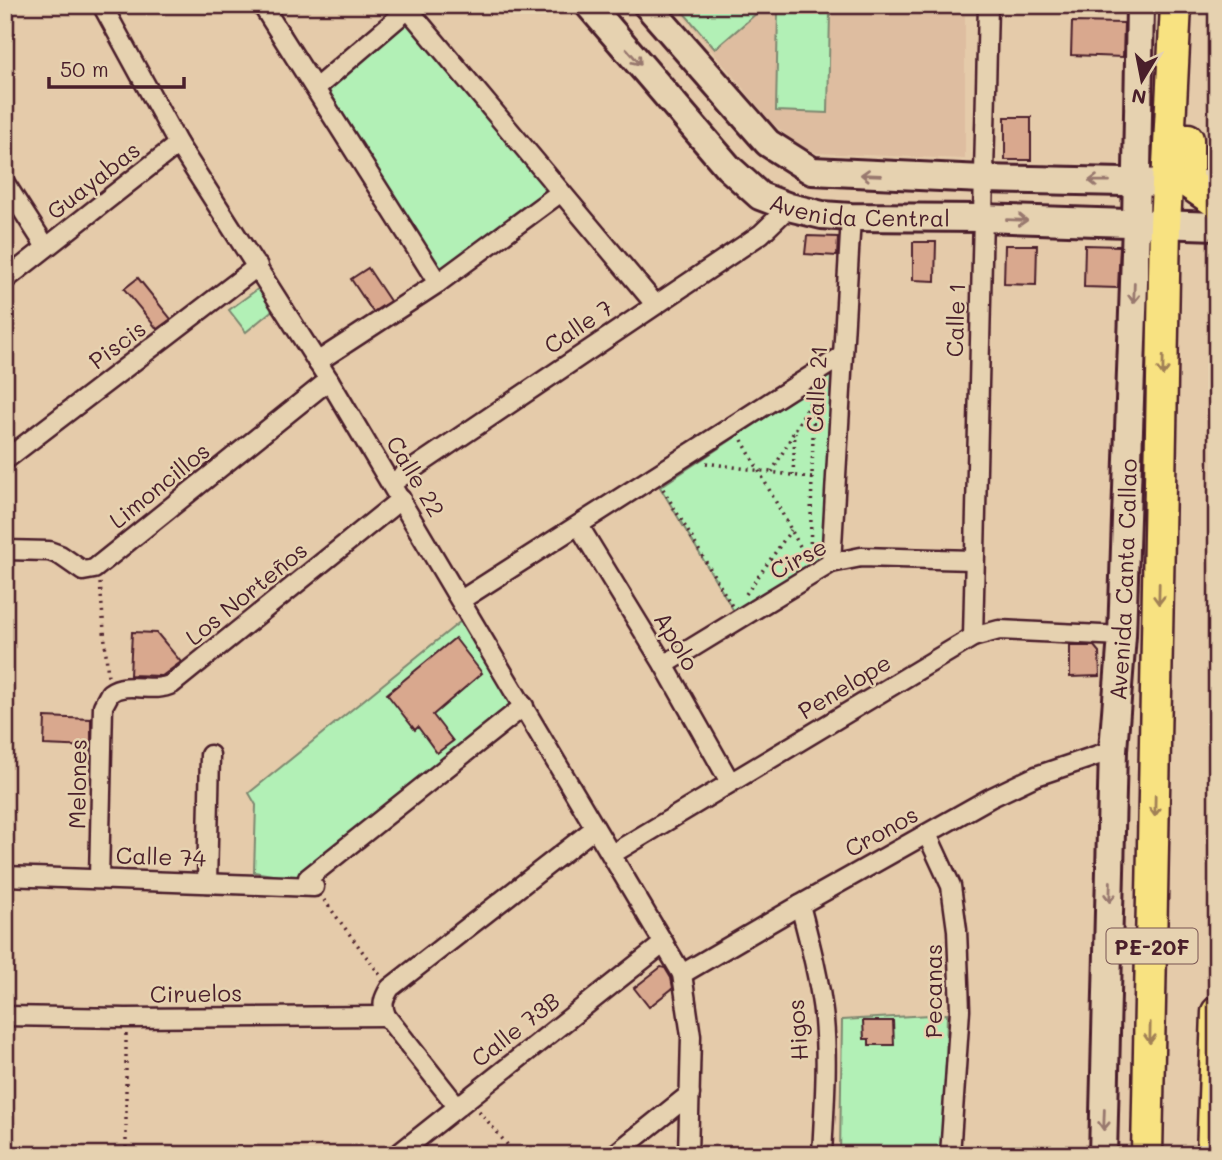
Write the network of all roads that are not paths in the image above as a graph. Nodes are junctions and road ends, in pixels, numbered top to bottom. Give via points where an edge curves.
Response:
1 (102, 5) edge
2 (262, 5) edge
3 (589, 5) edge
4 (647, 5) edge
5 (988, 5) edge
6 (1140, 5) edge
7 (411, 7) edge
8 (1176, 17) edge
9 (316, 88) junction
10 (178, 144) junction
11 (983, 179) junction
12 (1137, 182) junction
13 (5, 183) edge
14 (1191, 183) edge
15 (561, 192) junction
16 (1217, 203) edge
17 (789, 207) junction
18 (851, 217) junction
19 (982, 218) junction
20 (1151, 225) junction
21 (1217, 226) edge
22 (46, 247) junction
23 (258, 266) junction
24 (5, 280) edge
25 (438, 283) junction
26 (655, 303) junction
27 (842, 356) junction
28 (317, 362) junction
29 (329, 380) junction
30 (5, 460) edge
31 (392, 483) junction
32 (401, 499) junction
33 (579, 526) junction
34 (5, 550) edge
35 (973, 560) junction
36 (831, 563) junction
37 (461, 600) junction
38 (1122, 636) junction
39 (973, 637) junction
40 (664, 665) junction
41 (110, 693) joint
42 (524, 706) junction
43 (1114, 750) junction
44 (209, 755) dead end
45 (730, 782) junction
46 (595, 828) junction
47 (927, 834) junction
48 (612, 854) junction
49 (5, 876) edge
50 (99, 878) junction
51 (207, 883) junction
52 (800, 905) junction
53 (664, 943) junction
54 (682, 974) junction
55 (1217, 1012) edge
56 (5, 1016) edge
57 (386, 1016) junction
58 (690, 1094) junction
59 (462, 1102) junction
60 (397, 1155) edge
61 (614, 1155) edge
62 (688, 1155) edge
63 (822, 1155) edge
64 (950, 1155) edge
65 (1103, 1155) edge
66 (1147, 1155) edge
67 (1212, 1155) edge

1 - 10 street, Calle 22
2 - 9 street
3 -> 17 main road, Avenida Central via 729,167 760,196
11 -> 4 main road, Avenida Central via 812,171 768,143
5 - 11 street, Calle 1
6 - 12 main road, Avenida Canta Callao
7 - 9 street
7 - 15 street
8 - 14 main road, Avenida Canta Callao / PE-20F
9 - 25 street
10 - 22 street, Guayabas
10 - 23 street, Calle 22
12 -> 11 main road, Avenida Central
11 - 19 street, Calle 1
12 - 14 main road, Avenida Central
12 - 20 main road, Avenida Canta Callao
13 - 22 street
14 - 16 main road
14 - 20 main road, Avenida Canta Callao / PE-20F
15 - 25 street
15 - 26 street
17 - 18 main road, Avenida Central
17 - 26 street, Calle 7 via 761,234
18 - 19 main road, Avenida Central
18 - 27 street, Calle 21
19 -> 20 main road, Avenida Central
19 - 35 street, Calle 1
20 - 21 main road, Avenida Central
20 -> 38 main road, Avenida Canta Callao
20 -> 66 main road, Avenida Canta Callao / PE-20F
22 - 24 street, Guayabas
23 - 28 street, Calle 22
23 - 30 street, Piscis
25 - 28 street
26 - 31 street, Calle 7
27 - 33 street
27 - 36 street, Calle 21
28 - 29 street, Calle 22
29 - 31 street, Calle 22
29 - 34 street, Limoncillos via 94,569 83,571 49,551
31 - 32 street, Calle 22
32 - 37 street, Calle 22
32 - 41 street, Los Norteños via 172,684 158,689 123,687
33 - 37 street
33 - 40 street, Apolo
35 - 36 street, Cirse via 861,557
35 - 39 street, Calle 1
36 - 40 street, Cirse
37 - 42 street, Calle 22
38 - 39 street, Penelope via 999,630
38 - 43 main road, Avenida Canta Callao
39 - 45 street, Penelope
40 - 45 street, Apolo
41 - 50 street, Melones via 103,706
42 - 46 street, Calle 22
42 - 51 street, Calle 74 via 311,883
43 - 47 street, Cronos via 1036,776
43 -> 65 main road, Avenida Canta Callao
44 - 51 street
45 - 48 street, Penelope
46 - 48 street, Calle 22
46 - 57 street via 390,988 383,1000
47 - 52 street, Cronos
47 - 64 street, Pecanas via 951,886 957,930 960,1010
48 - 53 street, Calle 22
49 - 50 street, Calle 74
50 - 51 street, Calle 74
52 - 54 street, Cronos
52 - 63 street, Higos via 817,968 824,1021
53 - 54 street, Calle 22
53 - 59 street, Calle 73B
54 - 58 street via 691,1036
55 - 67 main road
56 - 57 street, Ciruelos
57 - 59 street
58 - 61 street
58 - 62 street
59 - 60 street, Calle 73B

